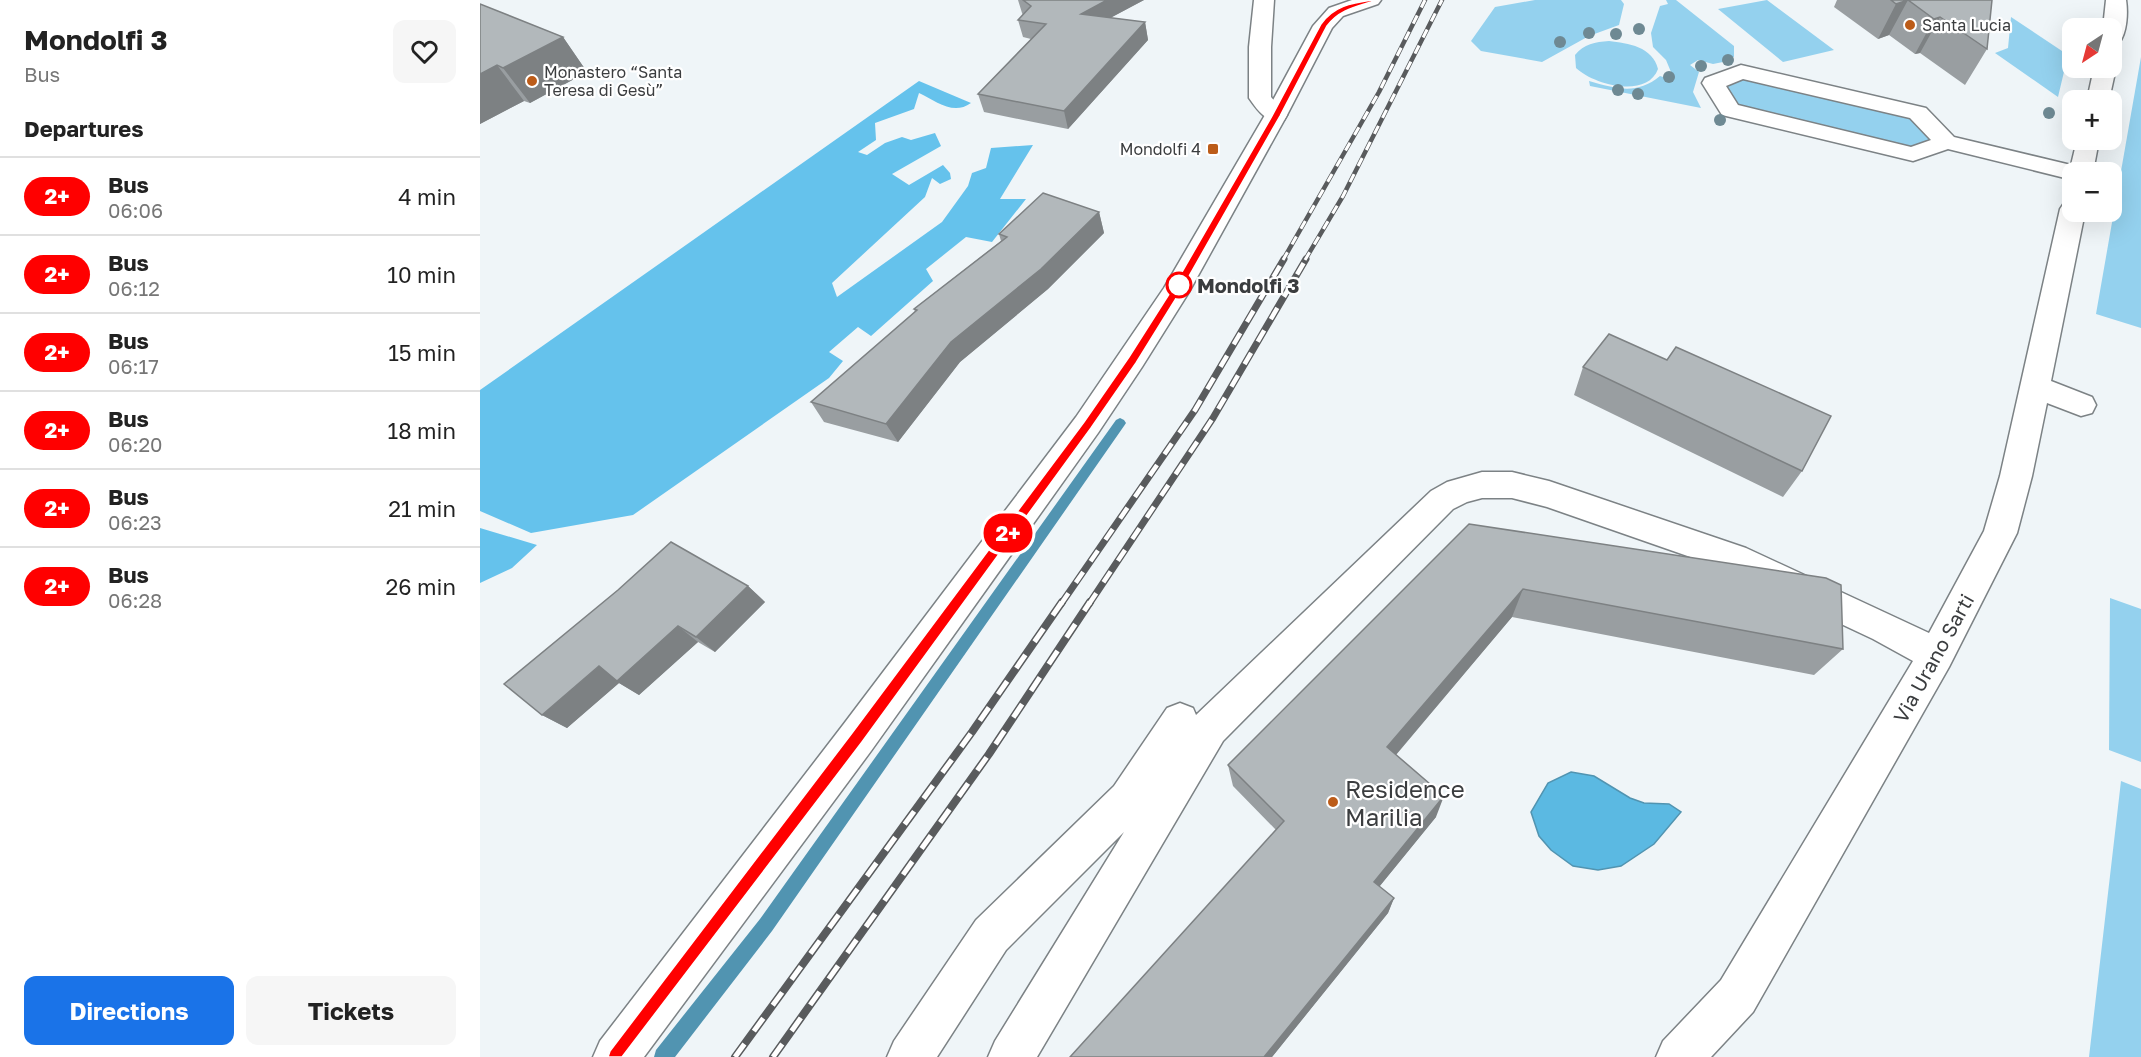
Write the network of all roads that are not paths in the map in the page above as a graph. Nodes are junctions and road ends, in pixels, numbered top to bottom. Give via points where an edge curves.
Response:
1 (1264, 0) edge
2 (1371, 0) edge
3 (2116, 0) edge
4 (2116, 18) edge
5 (1311, 46) junction
6 (1260, 47) junction
7 (1276, 116) junction
8 (1946, 142) junction
9 (2062, 170) edge
10 (2070, 222) edge
11 (2035, 386) junction
12 (2081, 405) dead end
13 (1936, 655) junction
14 (1180, 721) dead end
15 (1143, 807) junction
16 (616, 1057) edge
17 (910, 1057) edge
18 (1011, 1057) edge
19 (1679, 1057) edge

1 - 6 street
2 - 5 street via 1344,7 1330,16
3 - 4 street
5 - 6 street via 1297,68 1284,70
5 - 7 street
6 - 7 street via 1260,98
7 - 16 street via 1175,292 1087,425
8 - 8 street via 1918,113 1741,72 1713,83 1730,110 1913,154
8 - 9 street
10 - 11 street, Via Urano Sarti
11 - 12 street
11 - 13 street, Via Urano Sarti via 2000,533
13 - 15 street via 1734,558 1549,494 1512,485 1482,485 1442,500 1210,728
13 - 19 street, Via Urano Sarti via 1737,996
14 - 15 street
15 - 17 street via 991,935
15 - 18 street

